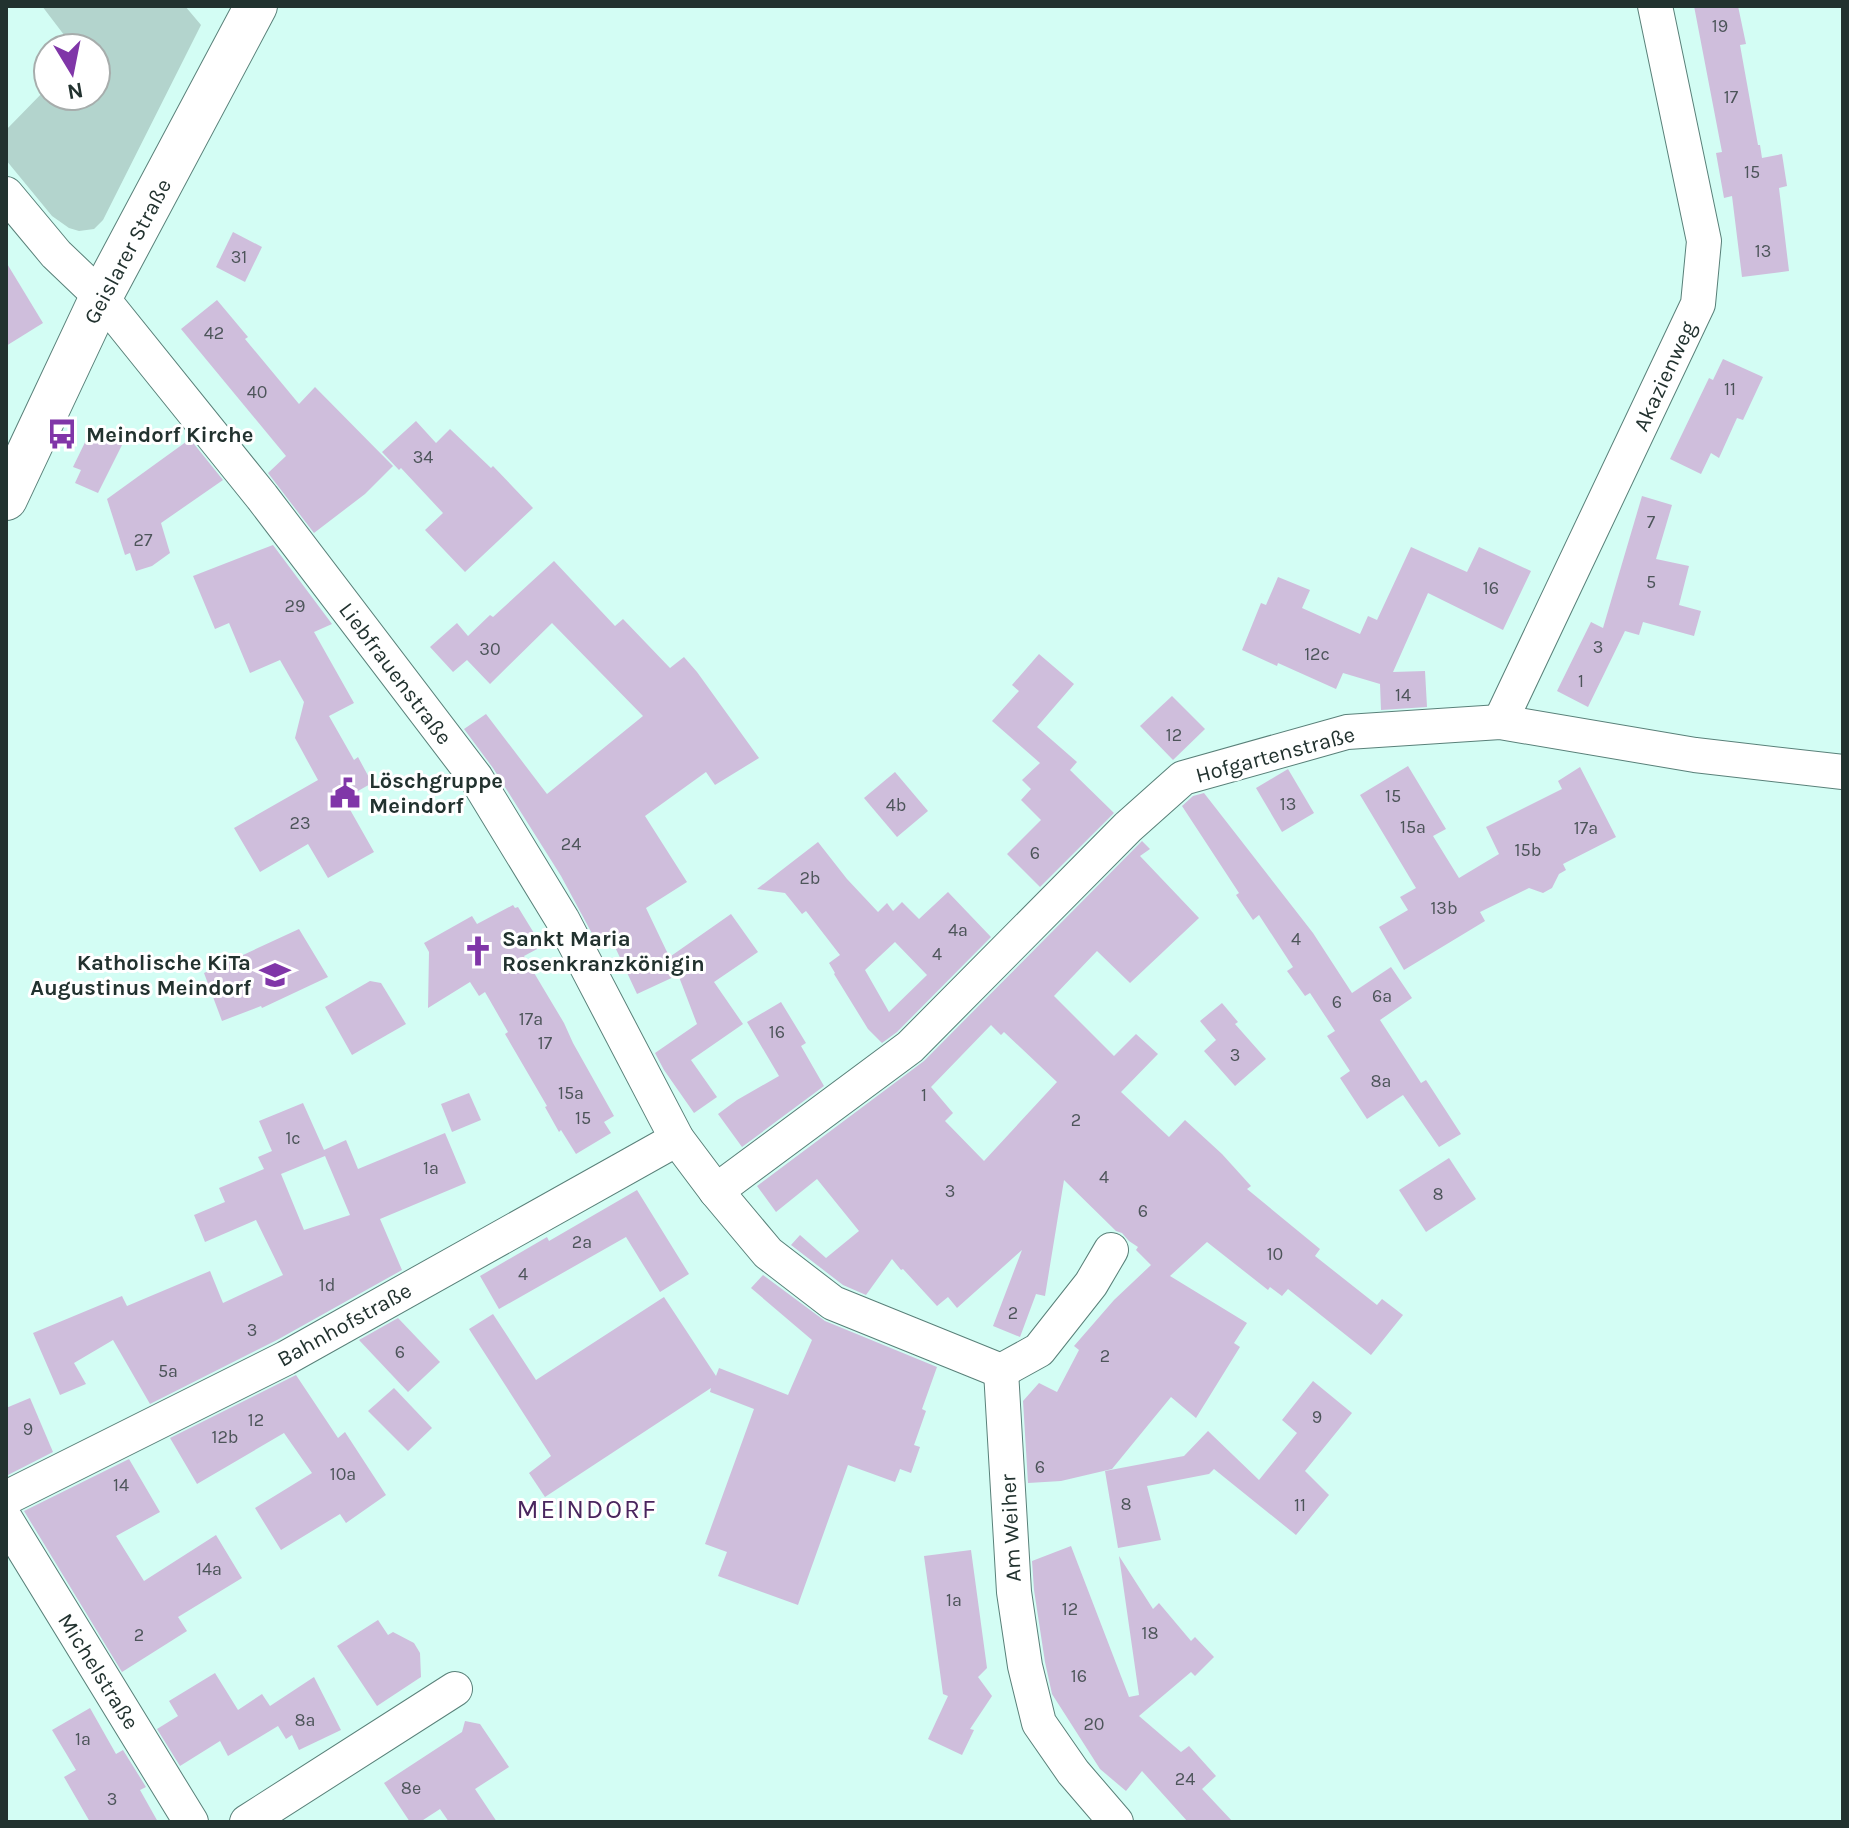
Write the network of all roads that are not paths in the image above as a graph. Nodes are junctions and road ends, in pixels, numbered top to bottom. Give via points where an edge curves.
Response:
1 (256, 6) edge
2 (1655, 6) edge
3 (6, 194) edge
4 (101, 297) junction
5 (6, 499) edge
6 (1500, 722) junction
7 (1843, 772) edge
8 (677, 1139) junction
9 (716, 1191) junction
10 (1111, 1250) dead end
11 (1001, 1371) junction
12 (6, 1498) edge
13 (6, 1520) edge
14 (455, 1689) dead end
15 (191, 1822) edge
16 (247, 1822) edge
17 (1116, 1822) edge

1 - 4 main road, Geislarer Straße
2 - 6 street, Akazienweg via 1704,241 1698,304
3 - 4 street, Liebfrauenstraße
4 - 5 main road, Geislarer Straße
4 - 8 street, Liebfrauenstraße via 262,497 476,778 562,919
6 - 7 street, Hofgartenstraße via 1695,755
6 - 9 street, Hofgartenstraße via 1347,732 1183,778 910,1047
8 - 9 street, Liebfrauenstraße
8 - 12 street, Bahnhofstraße via 286,1358
9 - 11 street, Liebfrauenstraße via 768,1253 833,1303
10 - 11 street via 1039,1350
11 - 17 street, Am Weiher via 1014,1592 1039,1723
13 - 15 street, Michelstraße
14 - 16 street

